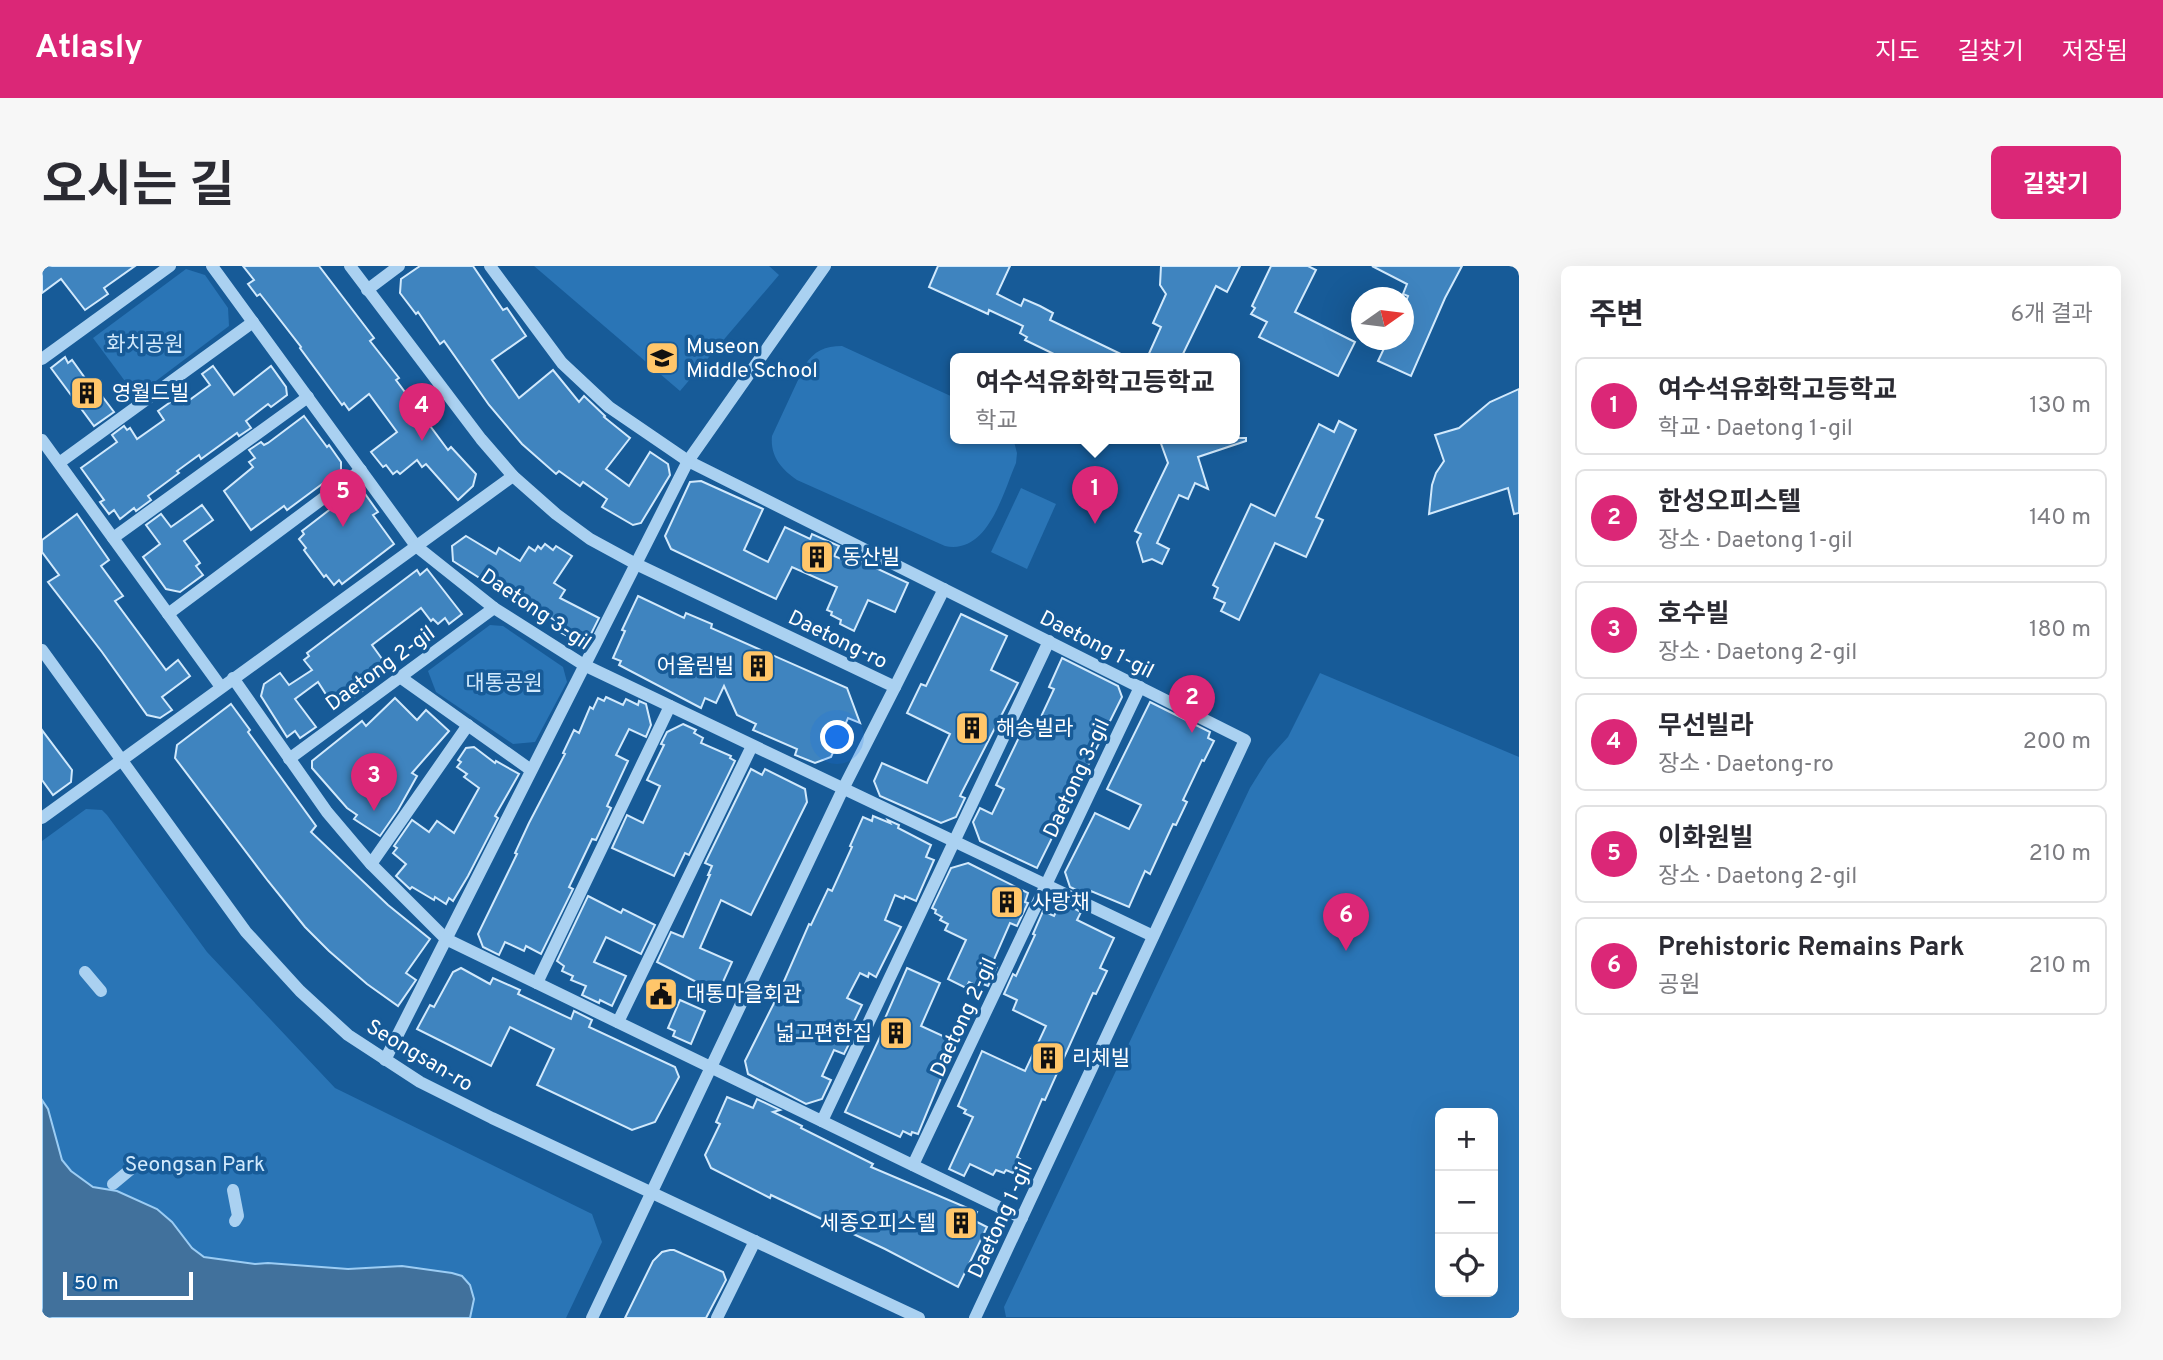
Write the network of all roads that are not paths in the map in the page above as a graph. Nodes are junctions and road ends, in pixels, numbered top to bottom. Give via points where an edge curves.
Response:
1 (170, 266) edge
2 (212, 266) edge
3 (350, 266) edge
4 (399, 266) edge
5 (490, 266) edge
6 (825, 266) edge
7 (367, 290) junction
8 (253, 322) junction
9 (42, 359) edge
10 (308, 397) junction
11 (42, 440) edge
12 (688, 461) junction
13 (59, 463) junction
14 (361, 470) junction
15 (513, 476) junction
16 (113, 538) junction
17 (416, 546) junction
18 (636, 564) junction
19 (944, 589) junction
20 (494, 608) junction
21 (168, 614) junction
22 (1049, 641) junction
23 (42, 649) edge
24 (584, 665) junction
25 (400, 677) junction
26 (233, 678) junction
27 (221, 687) junction
28 (895, 687) junction
29 (1140, 687) junction
30 (670, 706) junction
31 (468, 725) junction
32 (752, 746) junction
33 (289, 759) junction
34 (121, 760) junction
35 (531, 770) junction
36 (843, 789) junction
37 (42, 818) edge
38 (954, 841) junction
39 (371, 864) junction
40 (1046, 886) junction
41 (1153, 936) junction
42 (446, 939) junction
43 (85, 972) dead end
44 (537, 983) junction
45 (101, 991) dead end
46 (618, 1022) junction
47 (384, 1060) junction
48 (711, 1067) junction
49 (822, 1121) junction
50 (137, 1164) dead end
51 (914, 1165) junction
52 (113, 1184) dead end
53 (233, 1189) dead end
54 (651, 1193) junction
55 (1022, 1218) junction
56 (234, 1221) dead end
57 (755, 1241) junction
58 (592, 1318) edge
59 (717, 1318) edge
60 (919, 1318) edge
61 (975, 1318) edge

1 - 9 street
2 - 8 street, Daetong 3-gil
3 - 7 street, Daetong-ro
4 - 7 street
5 - 12 street, Daetong 1-gil via 562,363 609,407
6 - 12 street
7 - 15 street, Daetong-ro
8 - 10 street, Daetong 3-gil
8 - 13 street
10 - 14 street, Daetong 3-gil
10 - 16 street
11 - 13 street
12 - 18 street
12 - 19 street, Daetong 1-gil
13 - 16 street
14 - 17 street, Daetong 3-gil
14 - 21 street
15 - 17 street
15 - 18 street, Daetong-ro via 573,527
16 - 21 street
17 - 20 street, Daetong 3-gil
17 - 26 street
18 - 24 street
18 - 28 street, Daetong-ro
19 - 22 street, Daetong 1-gil
19 - 28 street
20 - 24 street, Daetong 3-gil
20 - 25 street, Daetong 2-gil
21 - 27 street
22 - 29 street, Daetong 1-gil
22 - 38 street
23 - 34 street, Seongsan-ro
24 - 30 street, Daetong 3-gil
24 - 35 street
25 - 31 street
25 - 33 street, Daetong 2-gil
26 - 27 street
26 - 33 street
27 - 34 street
28 - 36 street, Daetong-ro
29 - 40 street, Daetong 3-gil
29 - 41 street, Daetong 1-gil via 1245,740
30 - 32 street, Daetong 3-gil
30 - 44 street
31 - 35 street
31 - 39 street
32 - 36 street, Daetong 3-gil
32 - 46 street
33 - 39 street
34 - 37 street
34 - 47 street, Seongsan-ro via 273,963 348,1035
35 - 42 street
36 - 38 street, Daetong 3-gil
36 - 48 street, Daetong-ro
38 - 40 street, Daetong 3-gil
38 - 49 street
39 - 42 street
40 - 41 street, Daetong 3-gil
40 - 51 street, Daetong 2-gil
41 - 55 street, Daetong 1-gil
42 - 44 street
42 - 47 street
43 - 45 street
44 - 46 street
46 - 48 street
47 - 54 street, Seongsan-ro via 492,1118
48 - 49 street
48 - 54 street, Daetong-ro
49 - 51 street
50 - 52 street
51 - 55 street
53 - 56 street via 238,1216
54 - 57 street, Seongsan-ro
54 - 58 street, Daetong-ro
55 - 61 street, Daetong 1-gil
57 - 59 street
57 - 60 street, Seongsan-ro

